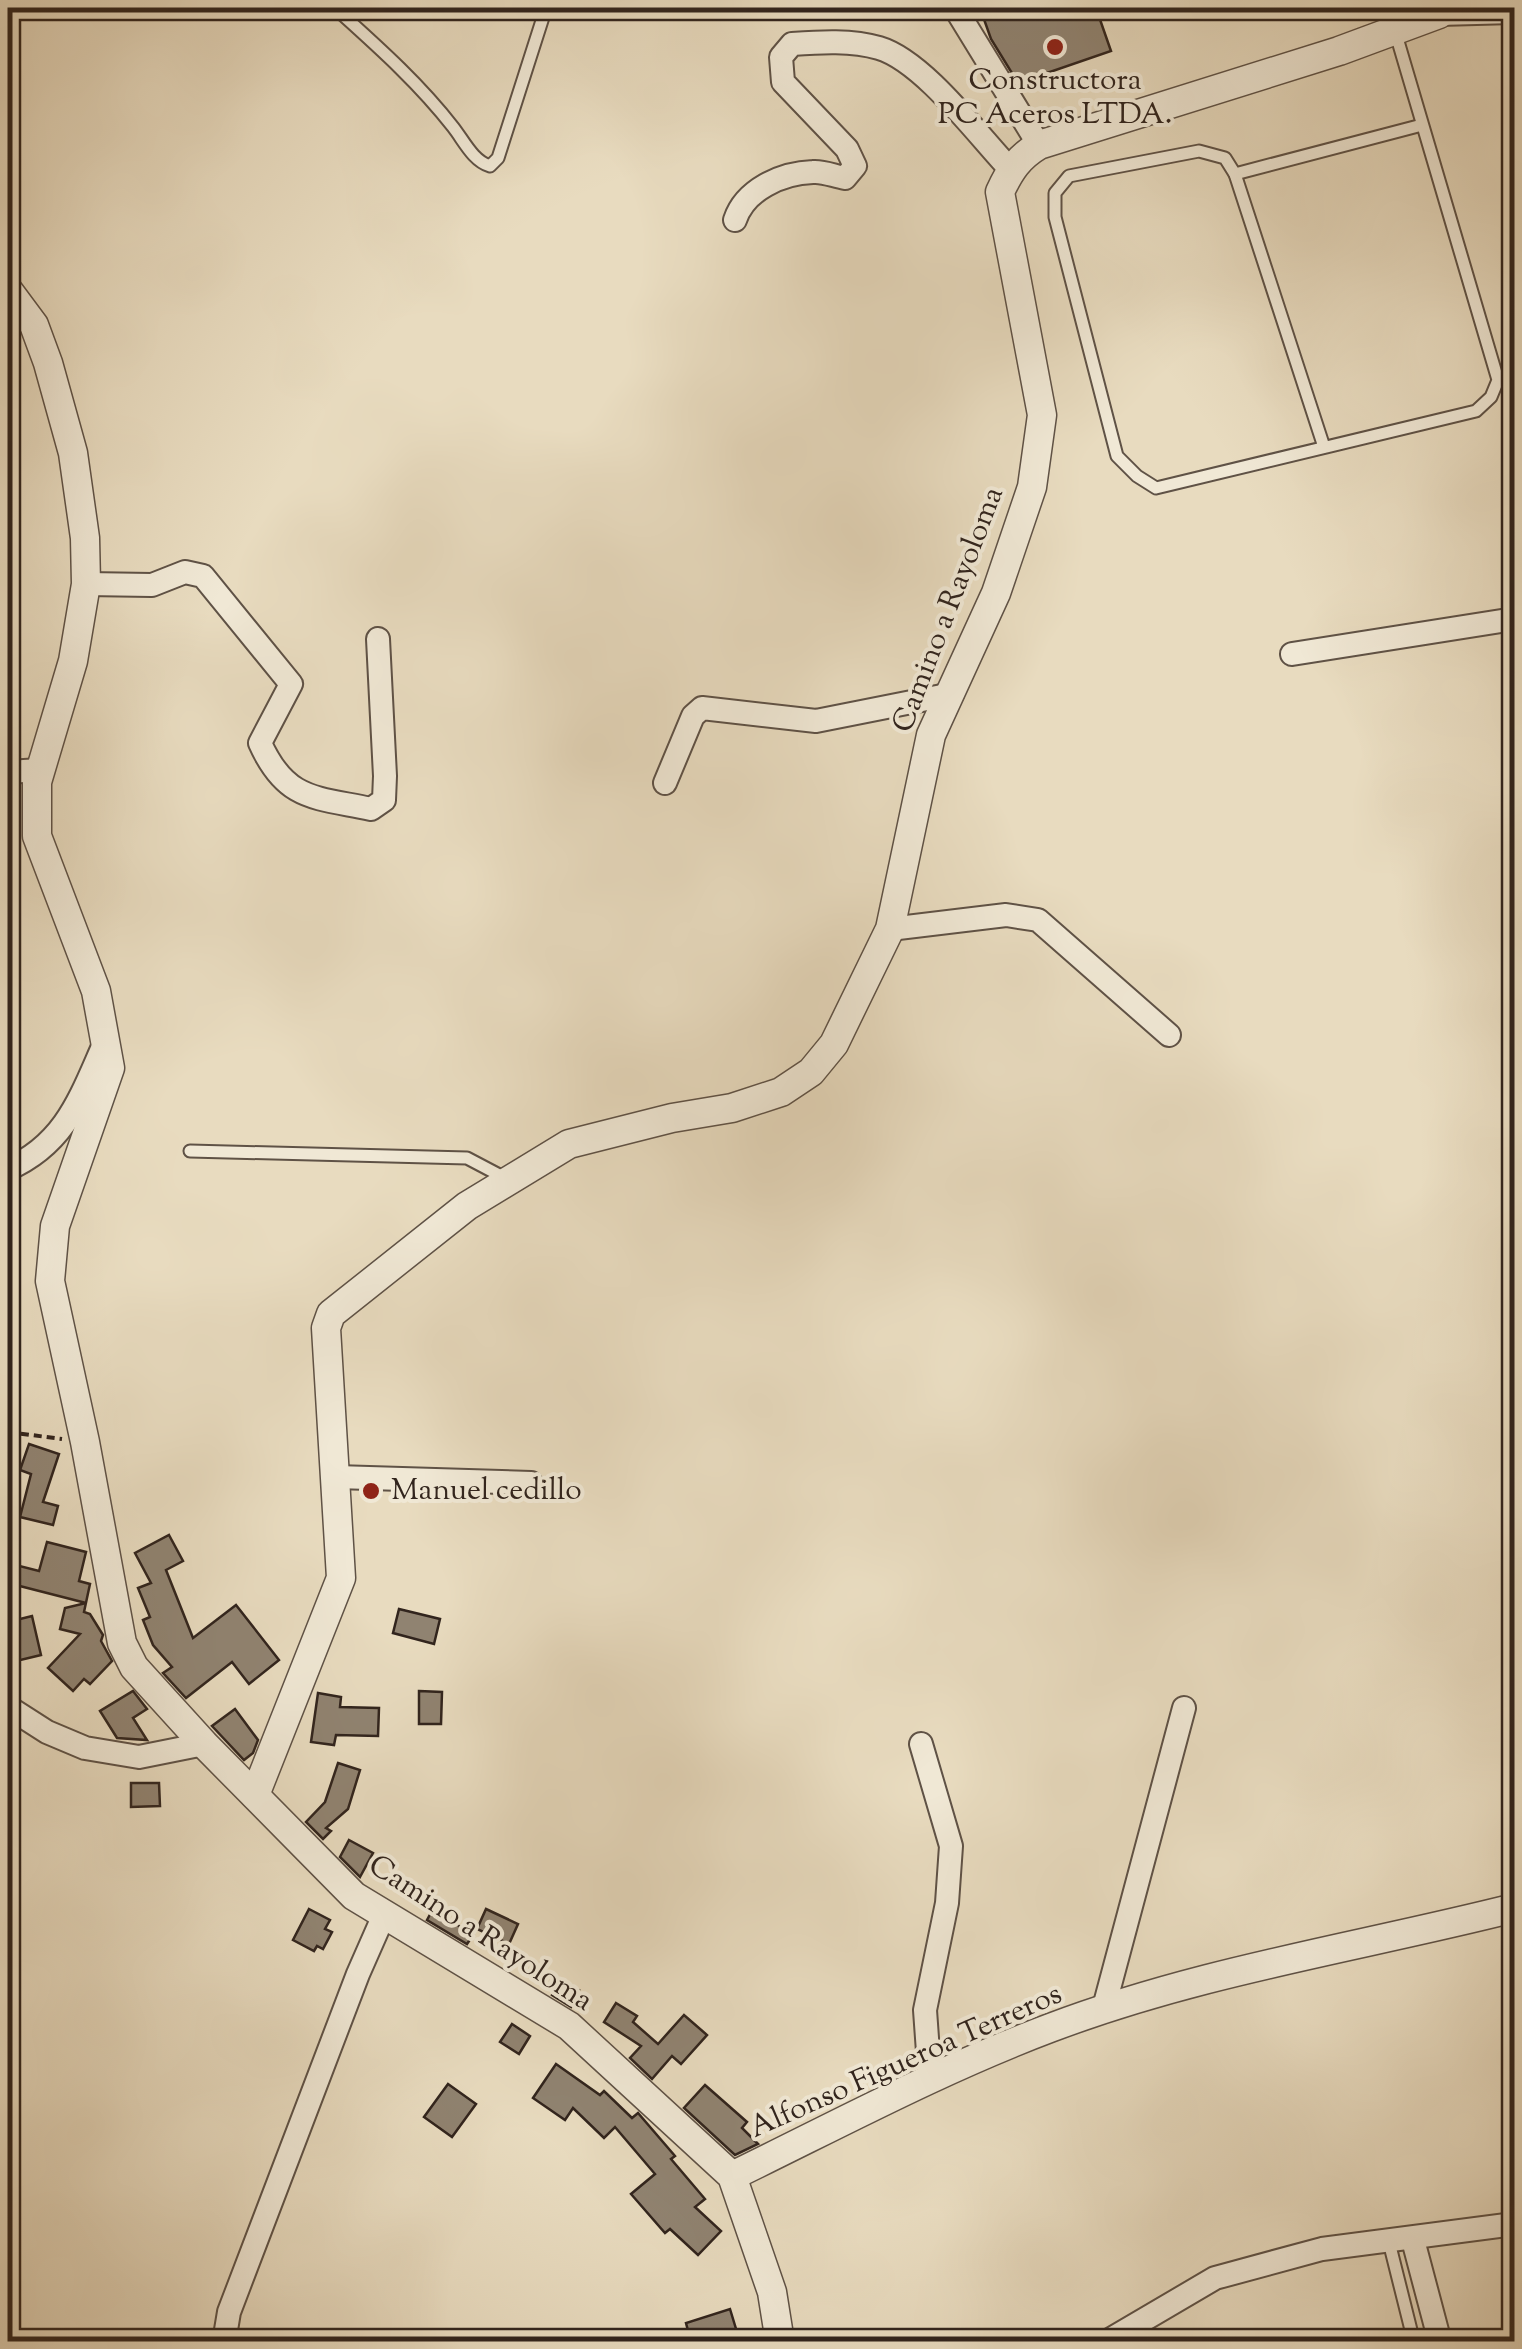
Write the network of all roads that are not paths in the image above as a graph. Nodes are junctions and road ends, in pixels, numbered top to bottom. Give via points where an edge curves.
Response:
1 (335, 8) edge
2 (546, 8) edge
3 (954, 8) edge
4 (1443, 11) edge
5 (1514, 12) edge
6 (1395, 31) junction
7 (1422, 125) junction
8 (1039, 145) junction
9 (1010, 170) junction
10 (1235, 174) junction
11 (736, 220) dead end
12 (8, 290) edge
13 (1324, 447) junction
14 (86, 584) junction
15 (1514, 619) edge
16 (378, 640) dead end
17 (1292, 654) dead end
18 (952, 694) junction
19 (40, 770) junction
20 (8, 772) edge
21 (666, 782) dead end
22 (890, 929) junction
23 (1168, 1035) dead end
24 (106, 1040) junction
25 (190, 1151) dead end
26 (8, 1169) edge
27 (509, 1180) junction
28 (336, 1477) junction
29 (531, 1483) dead end
30 (8, 1707) edge
31 (1184, 1708) dead end
32 (204, 1744) junction
33 (921, 1744) dead end
34 (255, 1795) junction
35 (1514, 1908) edge
36 (384, 1915) junction
37 (1103, 2011) junction
38 (930, 2080) junction
39 (732, 2176) junction
40 (1514, 2224) edge
41 (1413, 2240) junction
42 (1389, 2242) junction
43 (224, 2342) edge
44 (780, 2342) edge
45 (1106, 2342) edge
46 (1414, 2342) edge
47 (1440, 2342) edge

1 - 2 lane via 437,109 480,163 490,166
3 - 8 street
4 - 5 street
4 - 6 street
6 - 7 lane
6 - 8 street
7 - 10 lane
7 - 13 lane via 1498,380 1476,411
8 - 9 street
9 - 11 street via 912,63 878,48 792,44 781,57 784,82 855,166 844,178 815,171 781,178 741,204
9 - 18 street, Camino a Rayoloma via 1000,192 1042,414 1032,487
10 - 13 lane
10 - 13 lane via 1225,158 1199,151 1069,176 1056,194 1055,217 1117,456 1156,488
12 - 14 street via 34,325 68,435 82,503
14 - 16 street via 152,585 185,572 203,576 292,684 260,744 271,766 297,793 370,809 384,800 386,776
14 - 19 street via 73,661
15 - 17 street
18 - 21 street via 816,721 702,708
18 - 22 street, Camino a Rayoloma via 931,735
19 - 20 street
19 - 24 street via 37,836 96,990
22 - 23 street via 1006,915 1038,920
22 - 27 street, Camino a Rayoloma via 834,1044 811,1072 781,1092 568,1144
24 - 26 street via 69,1120 48,1144
24 - 32 street via 110,1068 55,1226 50,1281 122,1643 134,1667
25 - 27 lane via 467,1158
27 - 28 street, Camino a Rayoloma via 331,1314 326,1328
28 - 29 street
28 - 34 street, Camino a Rayoloma via 341,1578
30 - 32 street via 86,1748 138,1757
31 - 37 street
32 - 34 street
33 - 38 street via 951,1846 947,1903 924,2010
34 - 36 street, Camino a Rayoloma via 354,1896
35 - 37 street, Alfonso Figueroa Terreros via 1242,1968
36 - 39 street, Camino a Rayoloma via 569,2026
36 - 43 street via 229,2312
37 - 38 street, Alfonso Figueroa Terreros
38 - 39 street, Alfonso Figueroa Terreros
39 - 44 street, Camino a Rayoloma via 772,2292
40 - 41 street
41 - 42 street
41 - 47 street
42 - 45 street via 1322,2250 1215,2278
42 - 46 lane

